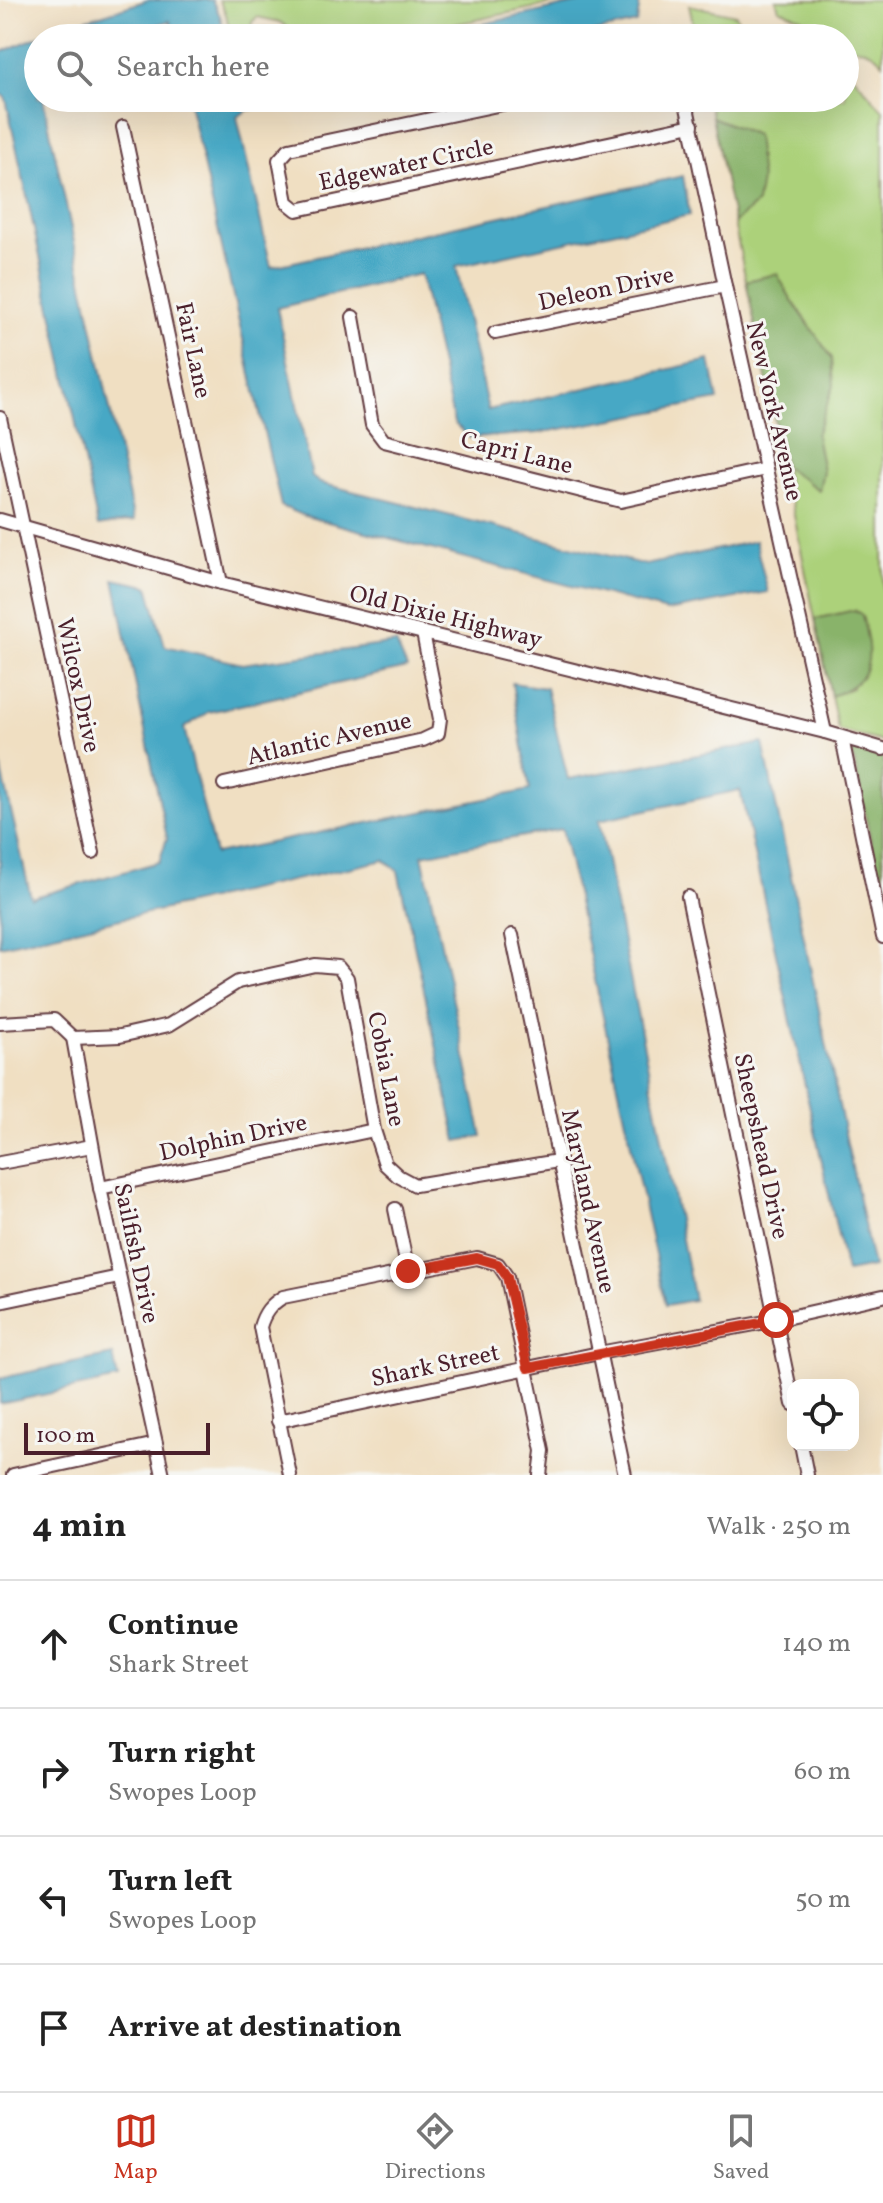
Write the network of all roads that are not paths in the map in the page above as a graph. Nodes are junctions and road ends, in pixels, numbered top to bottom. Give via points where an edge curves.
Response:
1 (464, 112) edge
2 (689, 112) edge
3 (692, 125) junction
4 (123, 127) dead end
5 (725, 286) junction
6 (353, 317) dead end
7 (495, 333) dead end
8 (0, 418) edge
9 (766, 469) junction
10 (0, 520) edge
11 (23, 526) junction
12 (221, 583) junction
13 (423, 633) junction
14 (825, 732) junction
15 (842, 738) junction
16 (883, 749) edge
17 (224, 784) dead end
18 (93, 853) dead end
19 (688, 897) dead end
20 (512, 935) dead end
21 (883, 937) edge
22 (0, 1023) edge
23 (73, 1038) junction
24 (374, 1130) junction
25 (92, 1146) junction
26 (558, 1161) junction
27 (0, 1163) edge
28 (100, 1188) junction
29 (395, 1209) dead end
30 (408, 1271) junction
31 (119, 1277) junction
32 (883, 1296) edge
33 (0, 1302) edge
34 (776, 1320) junction
35 (599, 1353) junction
36 (528, 1368) junction
37 (788, 1379) edge
38 (278, 1421) junction
39 (156, 1444) junction
40 (802, 1451) edge
41 (13, 1475) edge
42 (163, 1475) edge
43 (290, 1475) edge
44 (540, 1475) edge
45 (625, 1475) edge
46 (807, 1475) edge

1 - 3 street, Edgewater Circle via 289,149 279,160 287,202 297,210
2 - 3 street, New York Avenue
3 - 5 street, New York Avenue
4 - 12 street, Fair Lane
5 - 7 street, Deleon Drive
5 - 9 street, New York Avenue
6 - 9 street, Capri Lane via 372,425 384,441 621,501
8 - 11 street, Wilcox Drive
9 - 14 street, New York Avenue
10 - 11 street, Old Dixie Highway
11 - 12 street, Old Dixie Highway
11 - 18 street, Wilcox Drive
12 - 13 street, Old Dixie Highway
13 - 14 street, Old Dixie Highway
13 - 17 street, Atlantic Avenue via 440,719 438,733
14 - 15 street, Old Dixie Highway
15 - 16 street, Old Dixie Highway
15 - 21 street
19 - 34 street, Sheepshead Drive
20 - 26 street, Maryland Avenue
22 - 23 street via 54,1020
23 - 24 street, Cobia Lane via 120,1036 169,1025 238,982 315,965 338,967 347,978
23 - 25 street, Sailfish Drive
24 - 26 street, Cobia Lane via 385,1164 415,1185
24 - 28 street, Dolphin Drive
25 - 27 street
25 - 28 street, Sailfish Drive
26 - 35 street, Maryland Avenue
28 - 31 street, Sailfish Drive
29 - 30 street
30 - 36 street via 477,1258 498,1264 507,1277
30 - 38 street via 283,1297 272,1304 260,1327
31 - 33 street
31 - 39 street, Sailfish Drive
32 - 34 street, Shark Street
34 - 35 street, Shark Street
34 - 37 street, Sheepshead Drive
35 - 36 street, Shark Street
35 - 45 street, Maryland Avenue
36 - 38 street, Shark Street
36 - 44 street via 543,1451
38 - 43 street
39 - 41 street
39 - 42 street, Sailfish Drive
40 - 46 street

